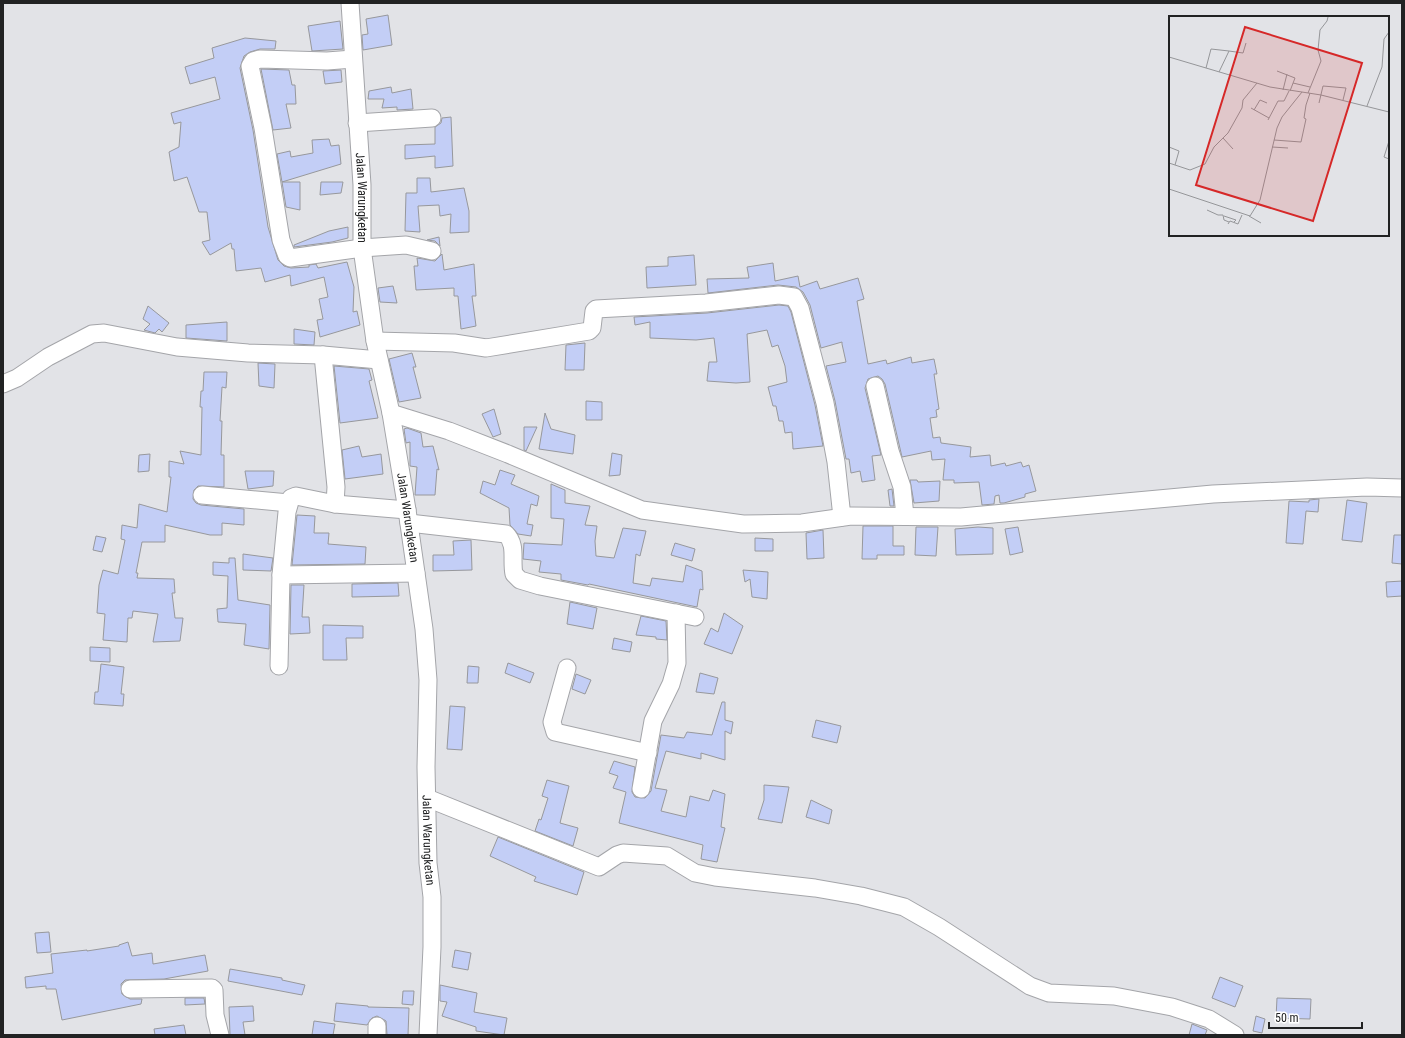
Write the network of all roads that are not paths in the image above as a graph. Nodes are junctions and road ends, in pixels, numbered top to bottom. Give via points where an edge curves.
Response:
1 (350, 3) edge
2 (353, 59) junction
3 (432, 118) dead end
4 (357, 123) junction
5 (362, 248) junction
6 (432, 250) dead end
7 (375, 341) junction
8 (323, 355) junction
9 (379, 360) junction
10 (3, 384) edge
11 (874, 386) dead end
12 (391, 413) junction
13 (1402, 488) edge
14 (202, 495) dead end
15 (289, 503) junction
16 (335, 504) junction
17 (408, 516) junction
18 (905, 516) junction
19 (842, 517) junction
20 (416, 573) junction
21 (281, 575) junction
22 (676, 613) junction
23 (695, 617) dead end
24 (279, 666) dead end
25 (567, 668) dead end
26 (648, 753) junction
27 (641, 789) dead end
28 (427, 798) junction
29 (130, 989) dead end
30 (220, 1035) edge
31 (428, 1035) edge
32 (1235, 1035) edge

1 - 2 street, Jalan Warungketan
2 - 4 street, Jalan Warungketan
2 - 5 street via 260,60 253,61 250,66 286,256 293,258
3 - 4 street
4 - 5 street, Jalan Warungketan via 362,186
5 - 6 street via 406,245
5 - 7 street, Jalan Warungketan
7 - 9 street, Jalan Warungketan
7 - 19 street via 454,343 486,348 590,331 596,309 706,304 779,295 794,296 800,308 825,403 836,462
8 - 9 street
8 - 10 street via 248,353 177,347 104,332 92,334
8 - 16 street via 336,487
9 - 12 street, Jalan Warungketan
11 - 18 street via 890,452 902,487
12 - 17 street, Jalan Warungketan
12 - 19 street via 478,442 642,510 744,524 802,523
13 - 18 street via 1367,487 1213,494 961,517
14 - 15 street
15 - 16 street via 291,498 296,496
15 - 21 street
16 - 17 street
17 - 20 street, Jalan Warungketan
17 - 22 street via 506,534 513,545 514,574 520,580
18 - 19 street
20 - 21 street
20 - 28 street, Jalan Warungketan via 428,680
21 - 24 street
22 - 23 street
22 - 26 street via 677,663 671,684 653,722
25 - 26 street via 552,722 555,732
26 - 27 street
28 - 31 street, Jalan Warungketan via 428,863 432,897
28 - 32 street via 599,867 623,853 667,856 681,866 702,874 861,896 904,907 1030,986 1049,993 1114,996 1172,1007 1209,1019
29 - 30 street via 212,988

